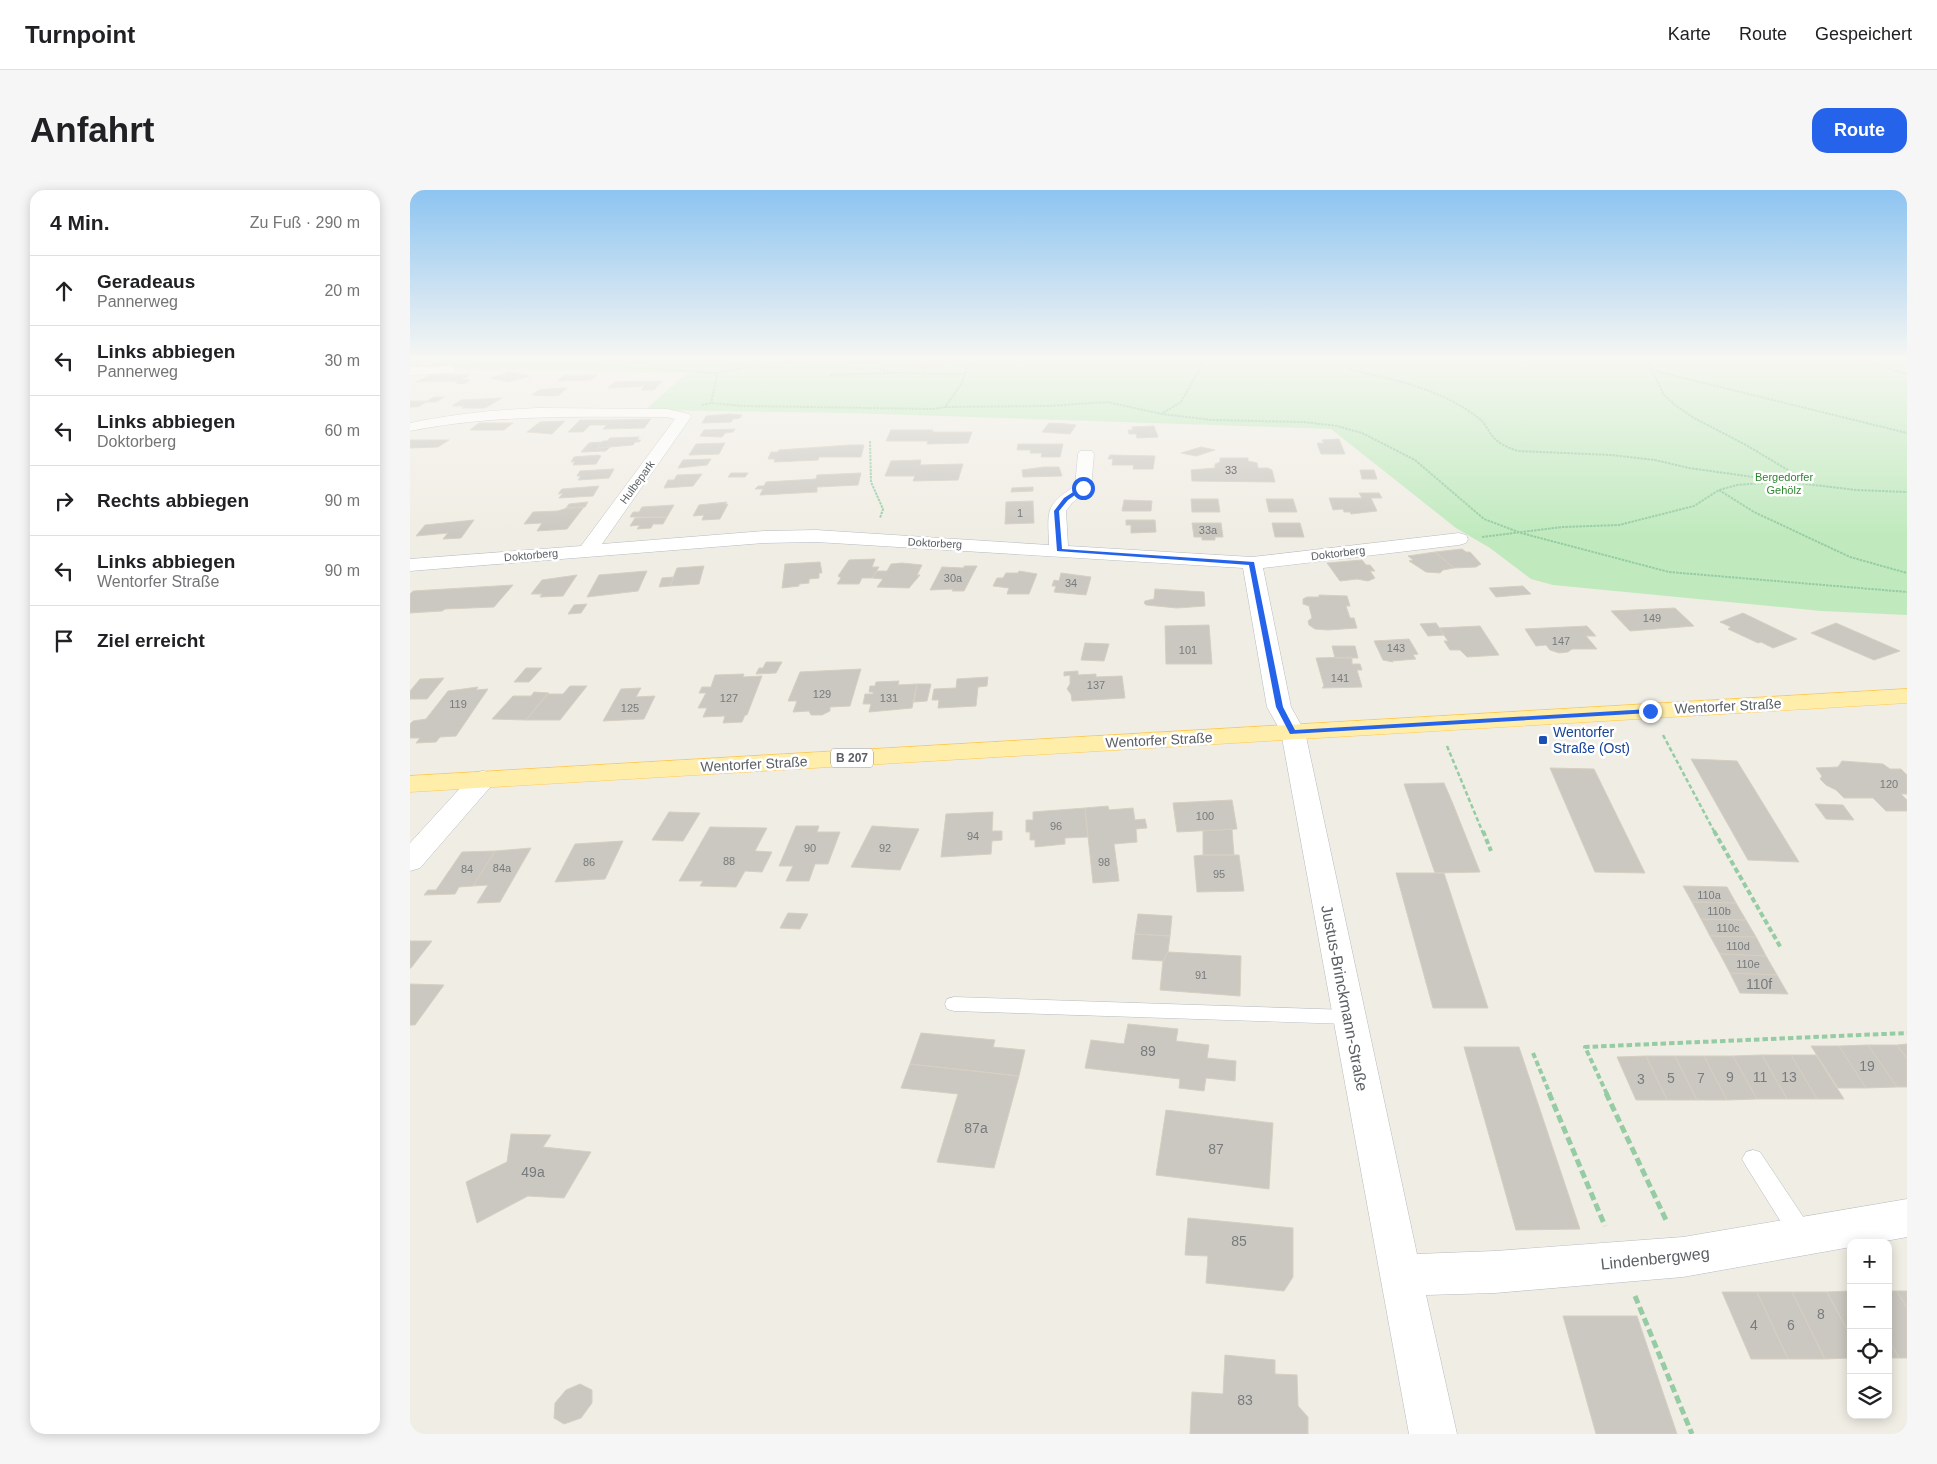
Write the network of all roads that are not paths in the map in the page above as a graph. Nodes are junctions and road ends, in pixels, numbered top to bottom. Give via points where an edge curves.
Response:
1 (457, 418) edge
2 (683, 418) edge
3 (410, 427) edge
4 (1086, 454) dead end
5 (1459, 539) road end
6 (588, 550) junction
7 (1059, 550) junction
8 (1252, 563) junction
9 (410, 566) edge
10 (1907, 696) edge
11 (1293, 732) junction
12 (483, 780) junction
13 (410, 784) edge
14 (410, 861) edge
15 (954, 1004) dead end
16 (1349, 1017) junction
17 (1753, 1159) dead end
18 (1907, 1218) edge
19 (1802, 1236) junction
20 (1400, 1274) junction
21 (1433, 1434) edge

1 - 3 street, Hulbepark
2 - 6 street, Hulbepark
4 - 7 street via 1083,488 1066,499 1057,511
5 - 8 street, Doktorberg
6 - 7 street, Doktorberg via 816,536
6 - 9 street, Doktorberg
7 - 8 street, Doktorberg
8 - 11 street, Justus-Brinckmann-Straße via 1280,707
10 - 11 main road, Wentorfer Straße / B 207
11 - 12 main road, Wentorfer Straße / B 207
11 - 16 street, Justus-Brinckmann-Straße
12 - 13 main road, Wentorfer Straße / B 207
12 - 14 street
15 - 16 lane
16 - 20 street, Justus-Brinckmann-Straße
17 - 19 lane
18 - 19 street, Lindenbergweg
19 - 20 street, Lindenbergweg via 1683,1257 1495,1272
20 - 21 street, Justus-Brinckmann-Straße

